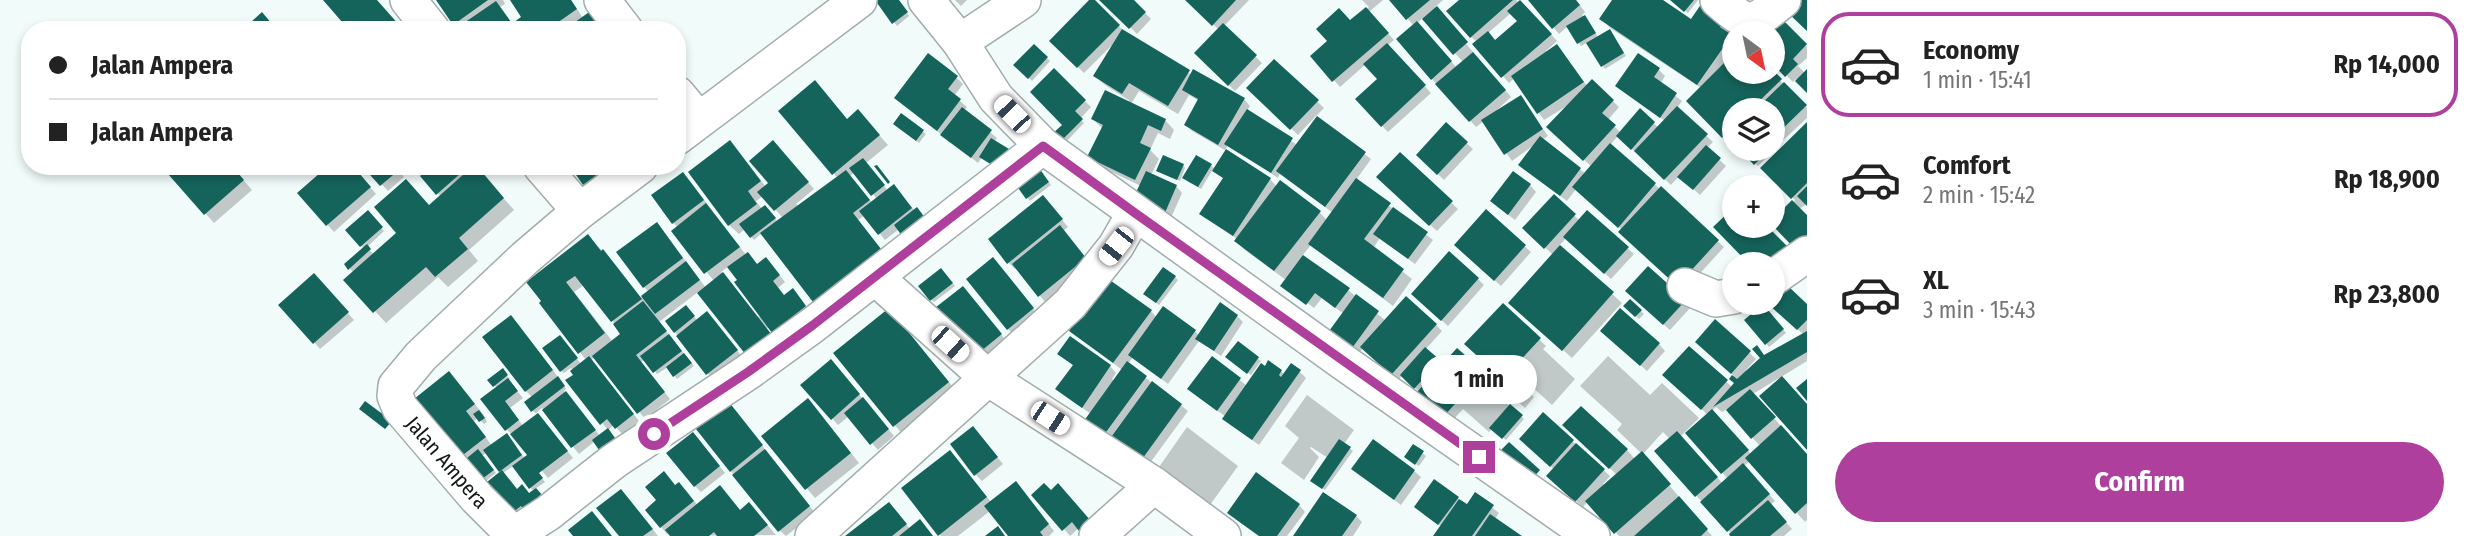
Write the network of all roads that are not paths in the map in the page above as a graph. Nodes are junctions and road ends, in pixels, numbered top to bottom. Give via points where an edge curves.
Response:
1 (408, 0) edge
2 (601, 0) edge
3 (859, 0) edge
4 (926, 0) edge
5 (1023, 0) edge
6 (1718, 0) edge
7 (1783, 0) edge
8 (425, 21) edge
9 (618, 21) edge
10 (960, 42) junction
11 (686, 116) edge
12 (1043, 146) junction
13 (549, 175) edge
14 (628, 175) edge
15 (580, 211) junction
16 (1135, 213) junction
17 (1807, 254) edge
18 (1785, 270) edge
19 (875, 277) junction
20 (1685, 286) dead end
21 (1722, 298) edge
22 (988, 378) junction
23 (1154, 485) junction
24 (514, 536) edge
25 (813, 536) edge
26 (1097, 536) edge
27 (1223, 536) edge
28 (1592, 536) edge

1 - 8 street
2 - 9 street
3 - 11 street
4 - 10 street
5 - 10 street
6 - 7 street via 1746,21 1763,16
10 - 12 street via 996,98
12 - 16 street
12 - 19 street, Jalan Ampera
13 - 15 street
14 - 15 street, Jalan Ampera
15 - 24 street, Jalan Ampera via 431,347 396,386 400,408
16 - 22 street via 1116,246 1070,303
16 - 28 street
17 - 18 street
19 - 22 street
19 - 24 street, Jalan Ampera
20 - 21 street
22 - 23 street
22 - 25 street
23 - 26 street
23 - 27 street

